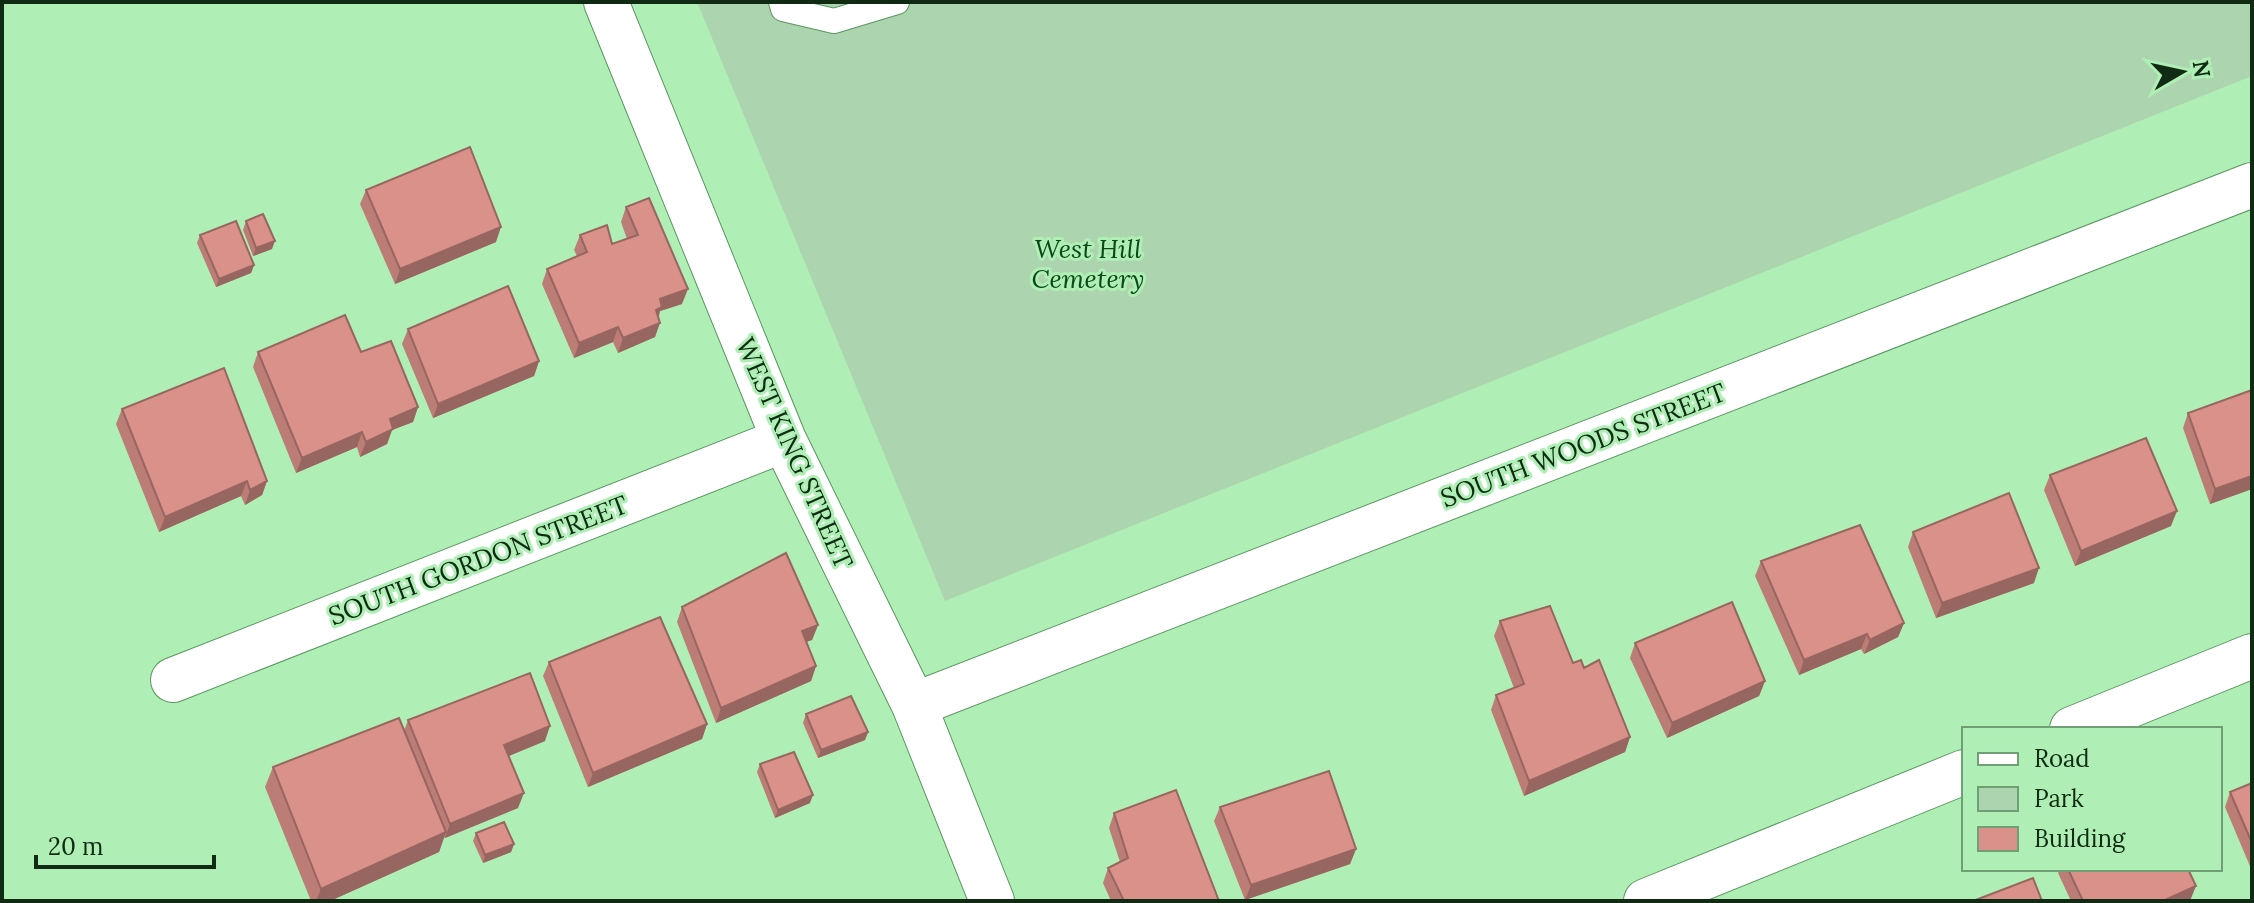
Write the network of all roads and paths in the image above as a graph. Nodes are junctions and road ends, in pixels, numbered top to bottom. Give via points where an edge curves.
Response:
1 (606, 2) edge
2 (781, 2) edge
3 (897, 2) edge
4 (2252, 185) edge
5 (784, 440) junction
6 (2252, 656) edge
7 (173, 680) dead end
8 (914, 705) junction
9 (2077, 727) edge
10 (1962, 773) edge
11 (992, 901) edge
12 (1646, 901) edge

1 - 5 street, WEST KING STREET
2 - 3 lane via 783,9 834,21
4 - 8 street, SOUTH WOODS STREET
5 - 7 street, SOUTH GORDON STREET
5 - 8 street, WEST KING STREET
6 - 9 street
8 - 11 street, WEST KING STREET
10 - 12 street

